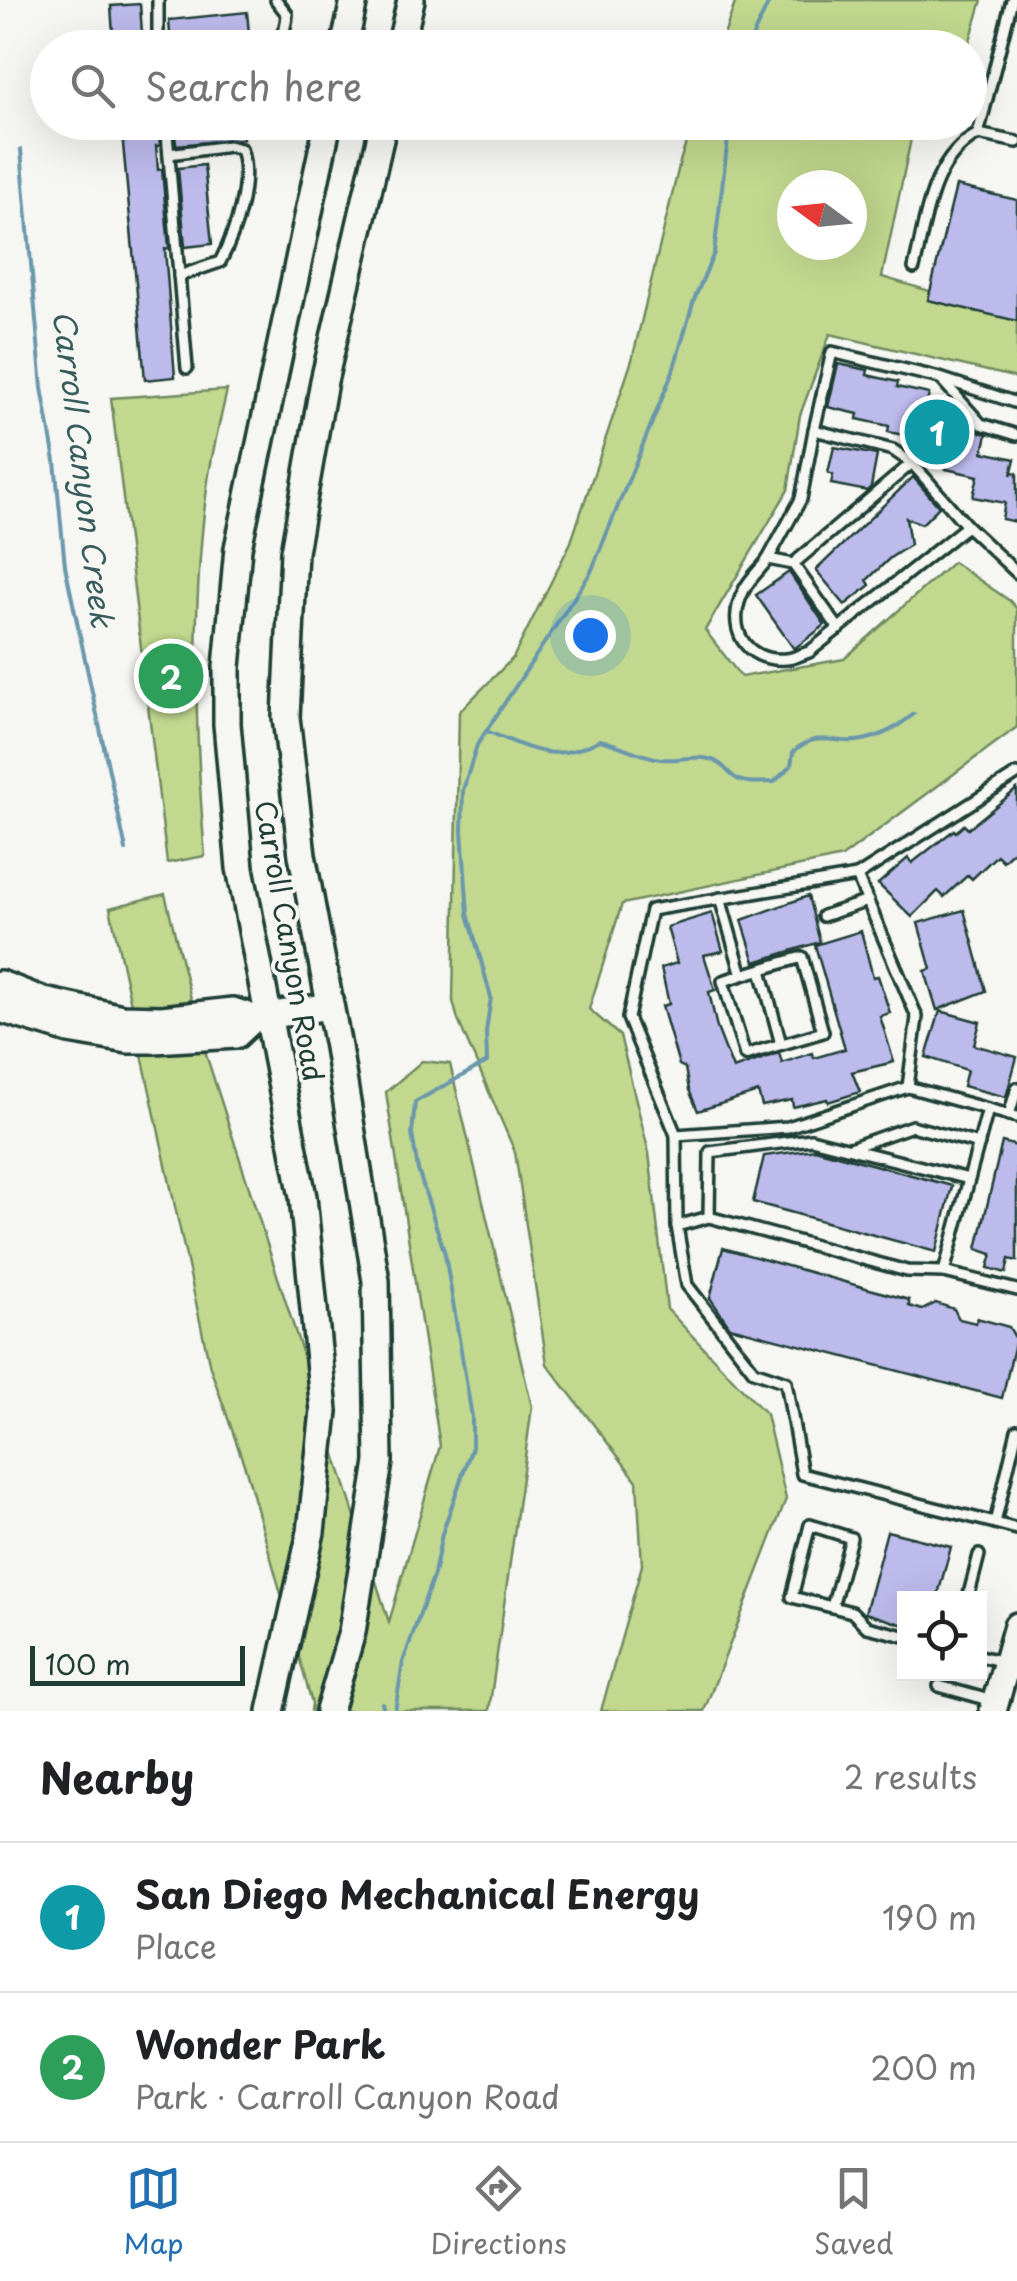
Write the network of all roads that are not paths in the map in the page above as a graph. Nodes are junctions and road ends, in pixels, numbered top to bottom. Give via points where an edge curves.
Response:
1 (158, 0) edge
2 (276, 0) edge
3 (354, 0) edge
4 (411, 0) edge
5 (1012, 0) edge
6 (158, 30) edge
7 (284, 30) edge
8 (348, 30) edge
9 (404, 30) edge
10 (987, 99) edge
11 (987, 136) edge
12 (168, 140) edge
13 (324, 140) edge
14 (380, 140) edge
15 (967, 140) edge
16 (1017, 142) edge
17 (169, 154) junction
18 (914, 268) dead end
19 (179, 276) junction
20 (186, 368) dead end
21 (940, 378) junction
22 (1017, 403) edge
23 (814, 430) junction
24 (1017, 435) edge
25 (912, 463) junction
26 (967, 526) junction
27 (768, 560) junction
28 (792, 564) junction
29 (1017, 573) edge
30 (839, 628) junction
31 (1017, 774) edge
32 (857, 876) junction
33 (720, 898) junction
34 (868, 902) junction
35 (822, 916) dead end
36 (761, 970) junction
37 (742, 975) junction
38 (0, 984) edge
39 (330, 1006) junction
40 (0, 1009) edge
41 (262, 1017) junction
42 (781, 1044) junction
43 (908, 1087) junction
44 (1017, 1088) edge
45 (988, 1109) junction
46 (1013, 1116) edge
47 (676, 1135) junction
48 (979, 1144) junction
49 (848, 1148) junction
50 (969, 1179) junction
51 (709, 1217) junction
52 (678, 1226) junction
53 (944, 1272) junction
54 (1017, 1290) edge
55 (1017, 1430) edge
56 (996, 1523) junction
57 (1017, 1529) edge
58 (979, 1555) dead end
59 (970, 1591) edge
60 (832, 1607) junction
61 (1017, 1626) edge
62 (897, 1634) edge
63 (987, 1658) edge
64 (1006, 1663) junction
65 (281, 1672) junction
66 (939, 1686) dead end
67 (994, 1706) edge
68 (260, 1711) edge
69 (271, 1711) edge
70 (329, 1711) edge

1 - 6 lane
2 - 7 lane via 287,14
3 - 8 main road
4 - 9 main road
5 - 10 lane
11 - 16 lane
12 - 17 lane
13 - 41 main road, Carroll Canyon Road via 238,548 227,668 240,868
14 - 39 main road, Carroll Canyon Road via 324,381 292,572 286,717 302,856
15 - 18 lane via 937,177
17 - 19 lane
17 - 19 lane via 229,146 241,149 245,161 220,262
19 - 20 lane
21 - 22 lane
21 - 23 lane via 832,352
21 - 24 lane via 981,424
23 - 25 lane via 892,450
23 - 27 lane via 801,499
25 - 26 lane
25 - 28 lane
26 - 29 lane
26 - 30 lane
27 - 28 lane
27 - 30 lane via 743,591 736,617 737,634 748,648 787,660
28 - 30 lane
31 - 32 lane
32 - 33 lane
32 - 34 lane
33 - 37 lane
33 - 47 lane via 650,910 628,1018
34 - 35 lane
34 - 43 lane via 917,1017
36 - 37 lane
36 - 42 lane
36 - 42 lane via 802,958 823,1032
37 - 42 lane via 723,980 745,1055
38 - 41 main road via 122,1018 233,1011
39 - 41 main road
39 - 70 main road, Carroll Canyon Road via 376,1280 379,1462 352,1632
40 - 41 main road via 128,1040 236,1035
41 - 65 main road, Carroll Canyon Road via 302,1197 324,1411 312,1532
43 - 45 lane
43 - 47 lane via 788,1127
44 - 46 lane
45 - 46 lane
45 - 48 lane
47 - 52 lane
48 - 49 lane via 912,1126
48 - 50 lane
49 - 50 lane
49 - 51 lane via 811,1139 710,1152
50 - 53 lane
51 - 52 lane
51 - 53 lane via 907,1271
52 - 56 lane via 687,1285 754,1371 786,1382 802,1474
53 - 54 lane
55 - 56 lane
56 - 57 lane
58 - 59 lane
60 - 60 lane via 792,1597 810,1525 851,1538
60 - 62 lane
61 - 64 main road
63 - 64 lane
64 - 67 main road
65 - 68 main road
65 - 69 main road, Carroll Canyon Road
66 - 67 lane

